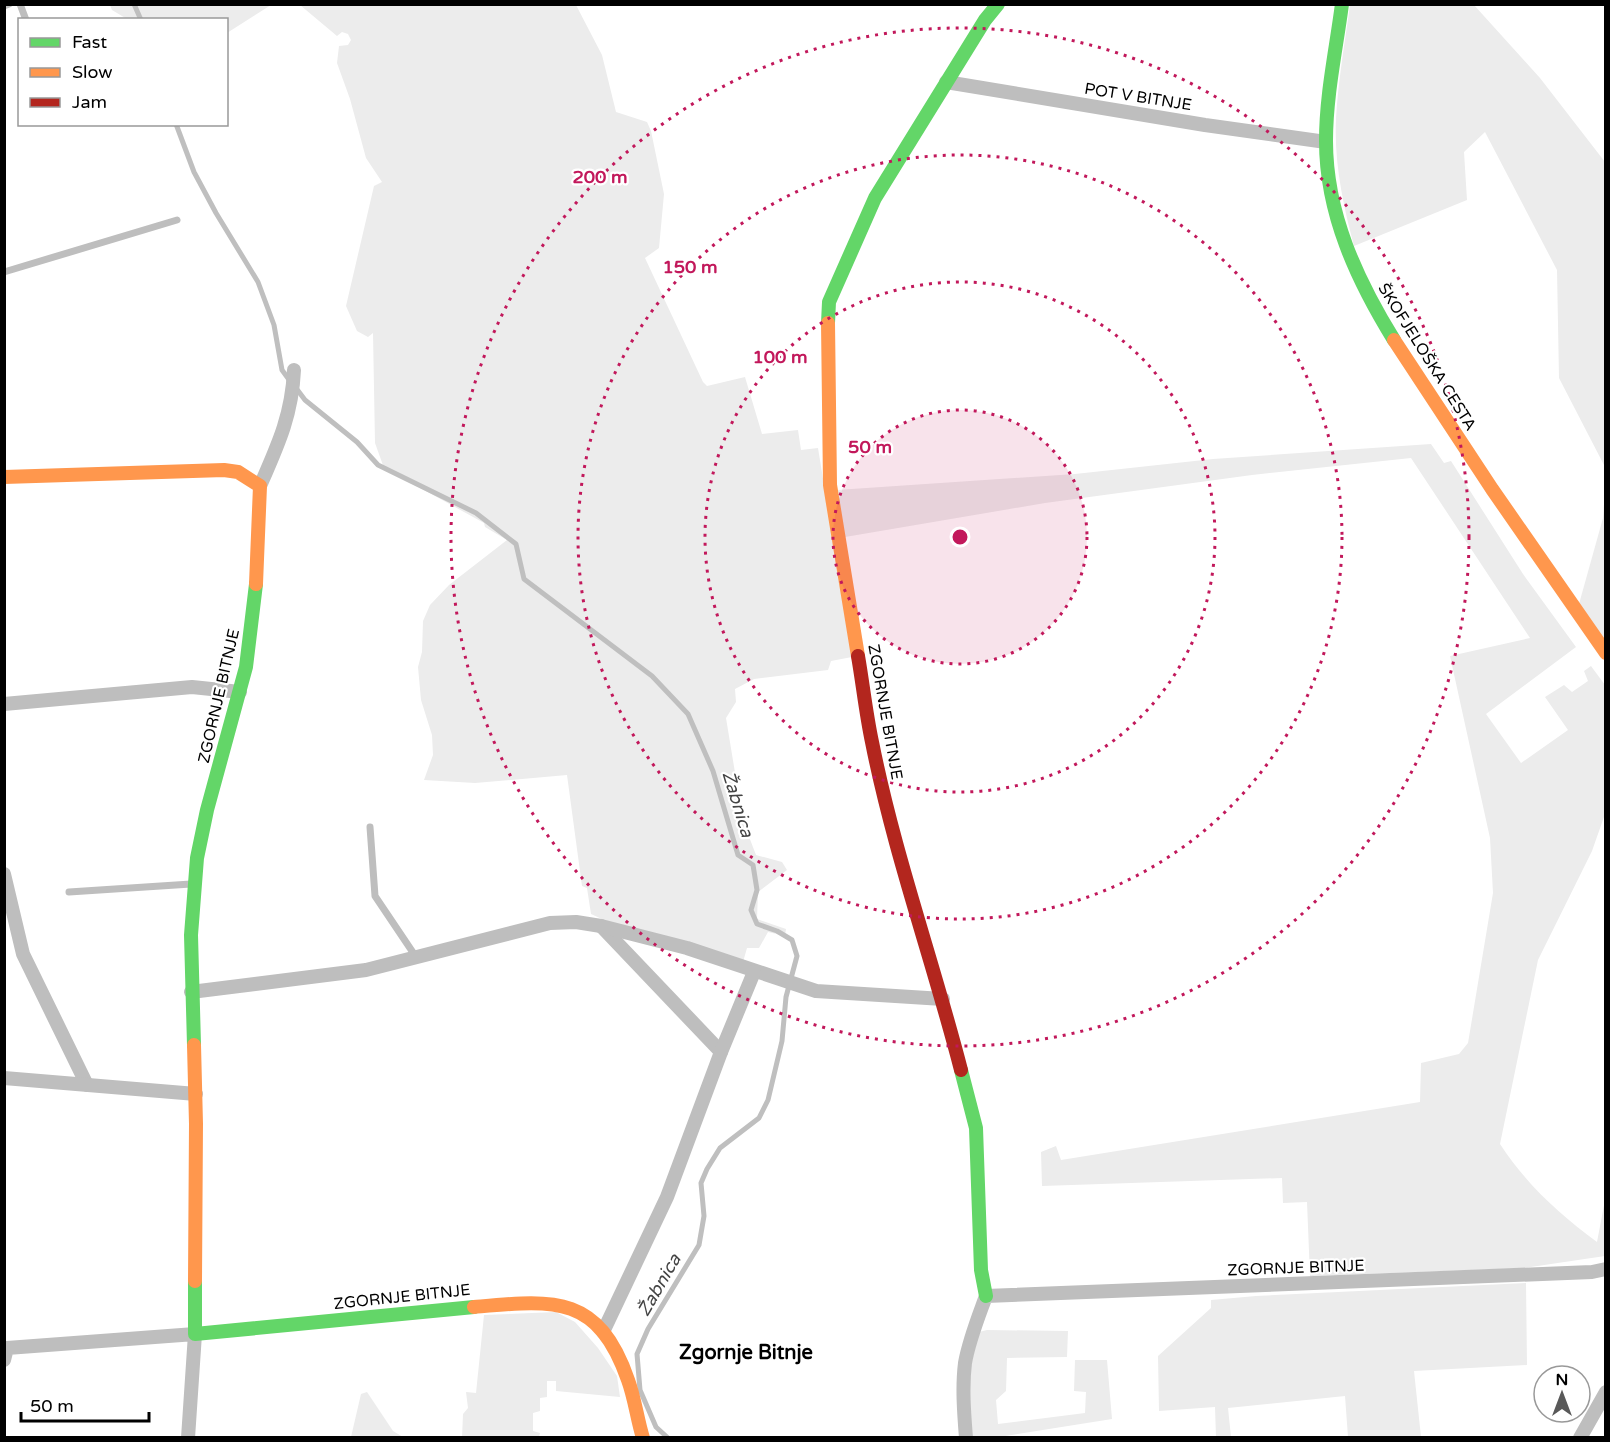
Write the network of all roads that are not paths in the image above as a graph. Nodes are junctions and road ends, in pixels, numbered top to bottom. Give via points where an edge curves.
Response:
1 (9, 4) edge
2 (998, 4) edge
3 (1342, 4) edge
4 (4, 6) edge
5 (946, 82) junction
6 (1326, 142) junction
7 (177, 220) dead end
8 (4, 272) edge
9 (294, 370) dead end
10 (4, 477) edge
11 (260, 486) junction
12 (1605, 653) edge
13 (240, 692) junction
14 (4, 704) edge
15 (370, 827) dead end
16 (4, 874) edge
17 (194, 883) junction
18 (69, 892) dead end
19 (601, 926) junction
20 (416, 957) junction
21 (754, 972) junction
22 (192, 992) junction
23 (943, 999) junction
24 (721, 1052) junction
25 (4, 1078) edge
26 (87, 1085) junction
27 (196, 1095) junction
28 (1605, 1269) edge
29 (986, 1296) junction
30 (603, 1332) junction
31 (195, 1334) junction
32 (5, 1352) edge
33 (1605, 1392) edge
34 (188, 1437) edge
35 (643, 1437) edge
36 (966, 1437) edge
37 (1580, 1437) edge

1 - 4 lane
2 - 5 street
3 - 6 street, ŠKOFJELOŠKA CESTA
5 - 6 street, POT V BITNJE
5 - 23 street, ZGORNJE BITNJE via 875,198 829,302 828,331 830,485 872,743 904,870
6 - 12 street, ŠKOFJELOŠKA CESTA via 1343,238 1384,324 1515,526
7 - 8 lane
9 - 11 street via 286,425
10 - 11 street via 224,470 238,472
11 - 13 street, ZGORNJE BITNJE via 257,590
13 - 14 street via 192,687
13 - 17 street, ZGORNJE BITNJE via 207,815
15 - 20 lane via 375,896
16 - 26 street via 23,954
17 - 18 lane
17 - 22 street, ZGORNJE BITNJE via 190,926
19 - 20 street via 550,923
19 - 21 street via 687,948
19 - 24 street
20 - 22 street via 366,970
21 - 23 street via 816,991
21 - 24 street
22 - 27 street, ZGORNJE BITNJE
23 - 29 street, ZGORNJE BITNJE via 976,1128 981,1270
24 - 30 street via 666,1197
25 - 26 street
26 - 27 street
27 - 31 street, ZGORNJE BITNJE
28 - 29 street, ZGORNJE BITNJE
29 - 36 street, ZGORNJE BITNJE via 965,1364
30 - 31 street, ZGORNJE BITNJE via 569,1307 533,1302
30 - 35 street, ZGORNJE BITNJE via 624,1370
31 - 32 street, ZGORNJE BITNJE
31 - 34 street, ZGORNJE BITNJE
33 - 37 street

